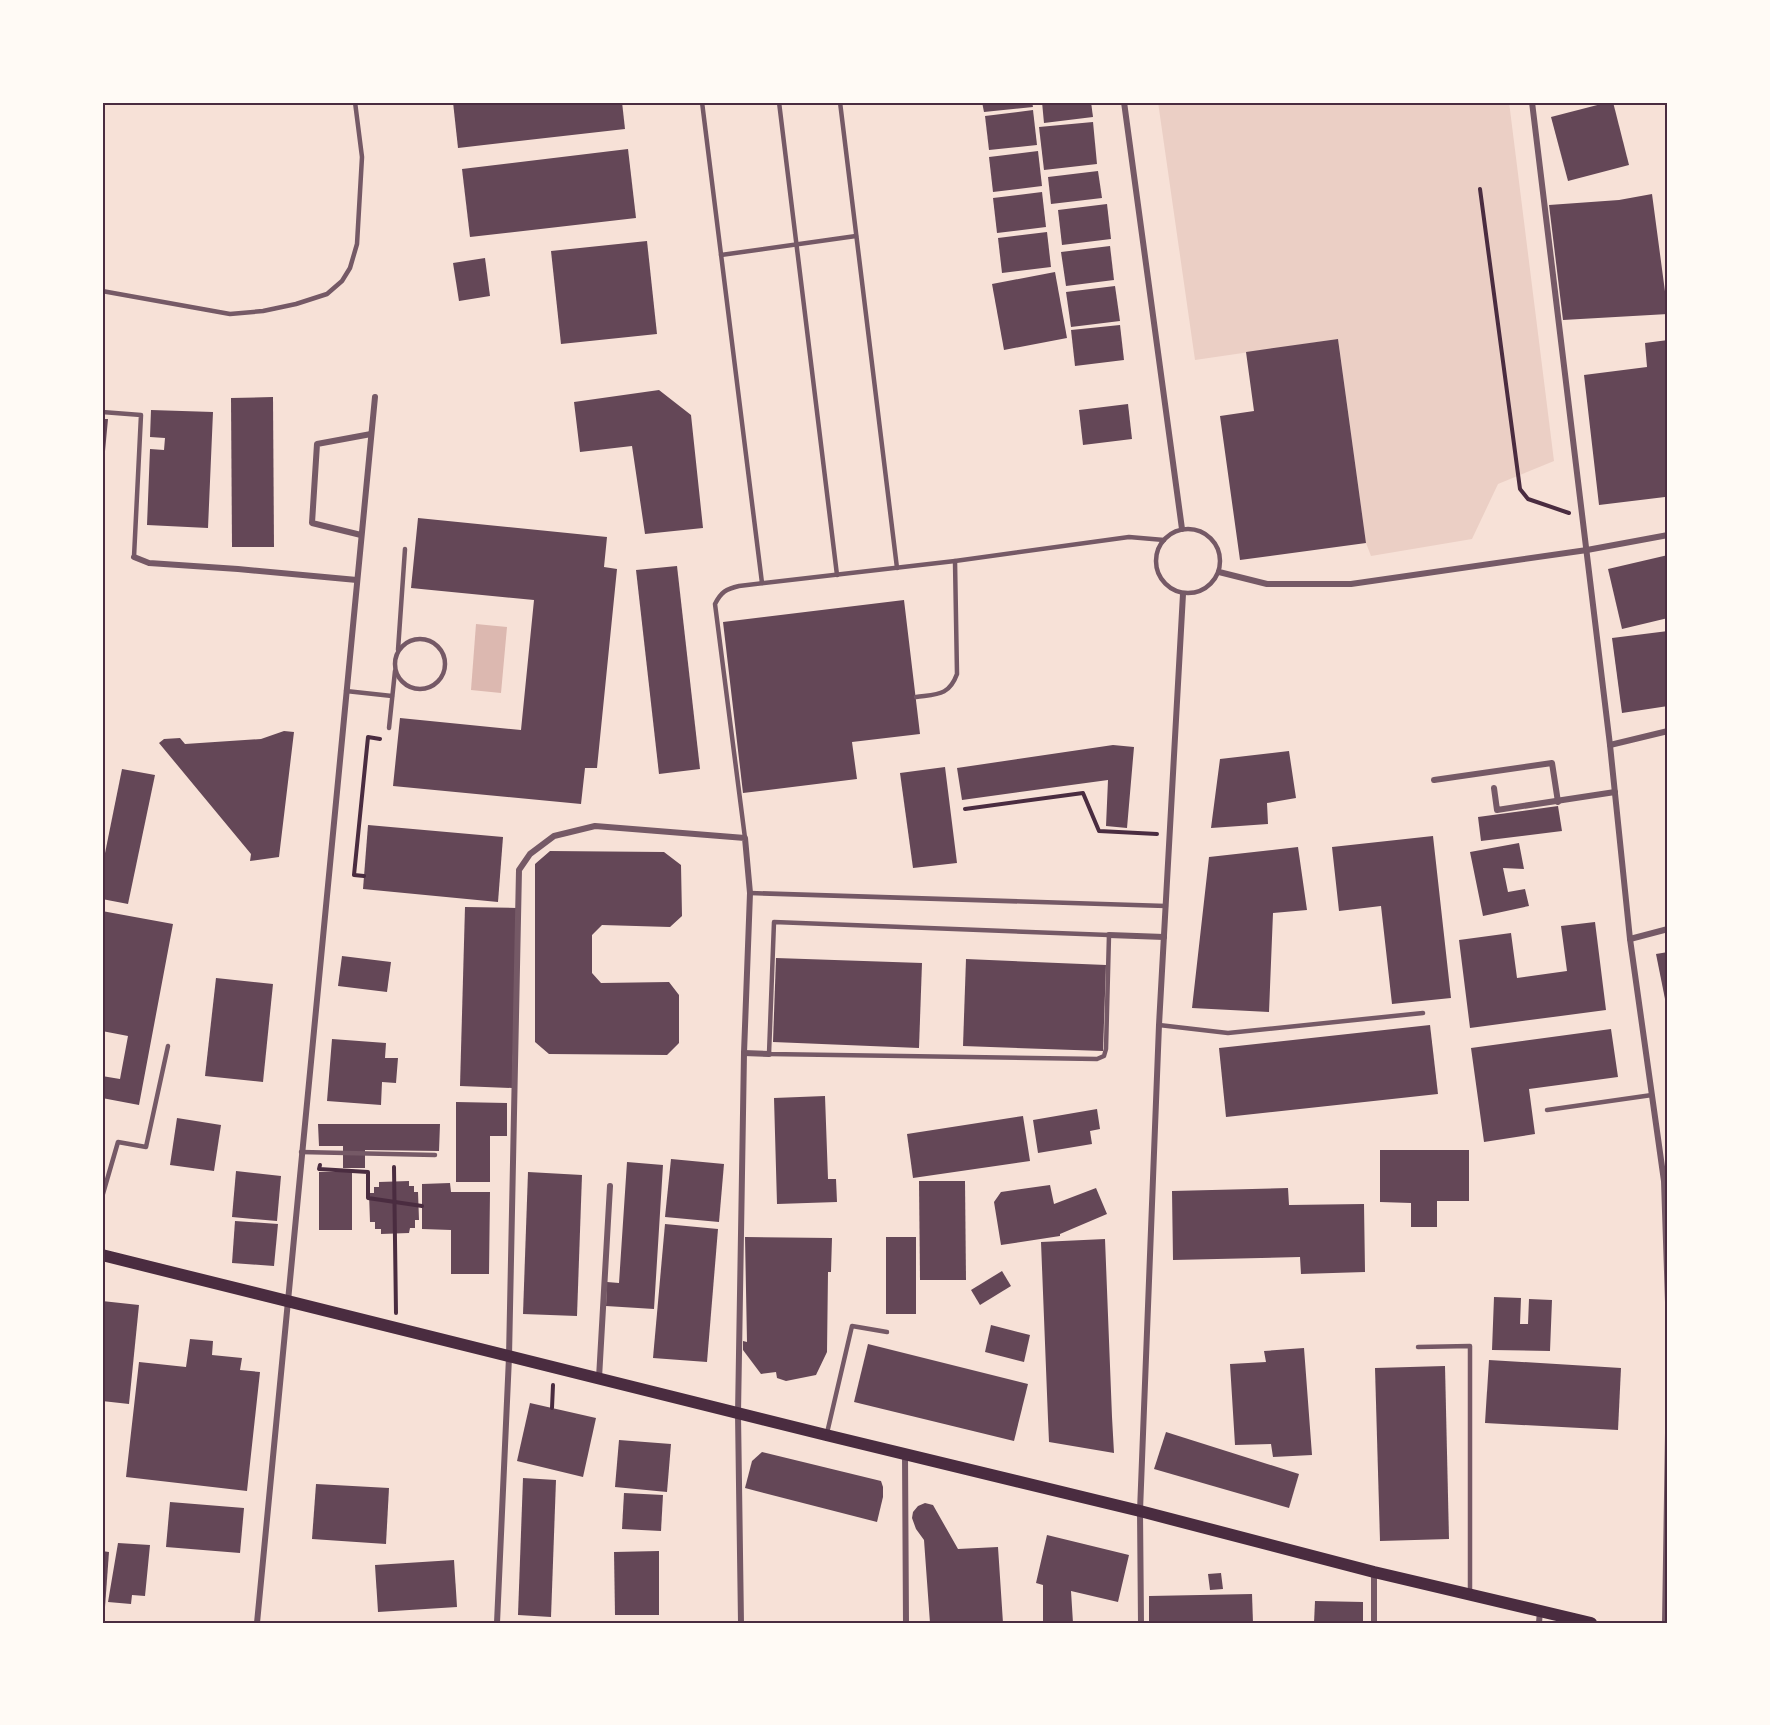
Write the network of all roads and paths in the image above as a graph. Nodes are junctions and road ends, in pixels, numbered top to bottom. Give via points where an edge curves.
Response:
1 (355, 102) edge
2 (702, 102) edge
3 (779, 102) edge
4 (840, 102) edge
5 (1124, 102) edge
6 (1532, 102) edge
7 (1480, 189) dead end
8 (856, 236) junction
9 (796, 244) junction
10 (721, 255) junction
11 (102, 291) edge
12 (375, 398) dead end
13 (102, 412) edge
14 (371, 434) junction
15 (1583, 517) junction
16 (1182, 529) junction
17 (362, 535) junction
18 (1668, 535) edge
19 (1164, 540) junction
20 (405, 549) dead end
21 (1587, 550) junction
22 (134, 557) joint
23 (955, 561) junction
24 (897, 568) junction
25 (1219, 572) junction
26 (837, 575) junction
27 (357, 580) junction
28 (762, 583) junction
29 (1183, 594) junction
30 (398, 653) junction
31 (395, 668) junction
32 (346, 691) junction
33 (392, 696) junction
34 (915, 697) dead end
35 (389, 728) dead end
36 (1668, 731) edge
37 (388, 740) dead end
38 (1610, 745) junction
39 (1434, 780) dead end
40 (1494, 788) dead end
41 (1615, 792) junction
42 (1558, 802) junction
43 (965, 809) dead end
44 (1169, 835) junction
45 (745, 838) junction
46 (364, 876) dead end
47 (750, 893) junction
48 (1166, 906) junction
49 (1668, 929) edge
50 (1110, 935) junction
51 (1164, 937) junction
52 (1630, 939) junction
53 (1423, 1013) dead end
54 (1159, 1025) junction
55 (168, 1046) dead end
56 (744, 1053) junction
57 (769, 1054) junction
58 (1652, 1095) junction
59 (1547, 1110) dead end
60 (301, 1152) junction
61 (321, 1153) junction
62 (394, 1154) junction
63 (435, 1155) dead end
64 (610, 1186) dead end
65 (102, 1197) edge
66 (394, 1202) junction
67 (422, 1206) dead end
68 (102, 1255) edge
69 (287, 1301) junction
70 (1668, 1302) edge
71 (397, 1328) junction
72 (887, 1332) dead end
73 (1418, 1347) dead end
74 (509, 1357) junction
75 (554, 1368) junction
76 (598, 1378) junction
77 (552, 1408) dead end
78 (738, 1414) junction
79 (1668, 1433) edge
80 (826, 1436) junction
81 (905, 1455) junction
82 (1140, 1511) junction
83 (1667, 1514) edge
84 (1374, 1572) junction
85 (1470, 1595) junction
86 (1540, 1617) edge
87 (257, 1623) edge
88 (497, 1623) edge
89 (741, 1623) edge
90 (906, 1623) edge
91 (1140, 1623) edge
92 (1374, 1623) edge
93 (1591, 1623) edge
94 (1665, 1623) edge

1 - 11 lane via 362,157 357,244 350,268 327,294 263,311 230,314
2 - 10 lane
3 - 9 lane
4 - 8 lane
5 - 16 street
6 - 15 street
7 - 15 path via 1520,489 1528,499
8 - 9 lane
8 - 24 lane
9 - 10 lane
9 - 26 lane
10 - 28 lane
12 - 14 street
13 - 22 lane via 141,415
14 - 17 street
14 - 17 street via 317,444 312,523
15 - 21 street
16 - 19 lane
16 - 25 lane via 1201,531 1216,544 1220,553
17 - 27 street
18 - 21 street
19 - 23 lane via 1129,537
19 - 29 lane via 1156,557 1160,577
20 - 30 lane
21 - 25 street via 1351,584 1267,584
21 - 38 street
22 - 27 street via 148,563
23 - 24 lane
23 - 34 lane via 957,674 947,691
24 - 26 lane
25 - 29 lane via 1201,592
26 - 28 lane
27 - 32 street
28 - 45 lane via 727,589 715,604
29 - 44 street
30 - 31 lane
30 - 31 lane via 409,641 425,639 443,654 445,670 437,683 416,689 402,682
31 - 33 lane
32 - 33 lane
32 - 60 street
33 - 35 lane
36 - 38 street
37 - 46 path via 368,737 354,875
38 - 41 street
39 - 42 street via 1552,763
40 - 42 street via 1497,810
41 - 42 street
41 - 52 street
43 - 44 path via 1083,793 1099,831
44 - 48 street
45 - 47 street
45 - 74 street via 595,826 554,836 530,854 519,870
47 - 48 lane
47 - 56 street
48 - 51 street
49 - 52 street
50 - 51 street
50 - 57 lane via 1106,1049 1104,1056 1097,1059
50 - 57 lane via 774,922
51 - 54 street
52 - 58 street
53 - 54 lane via 1228,1033
54 - 82 street
55 - 65 lane via 146,1147 118,1142
56 - 57 street
56 - 78 street
58 - 59 lane
58 - 70 street via 1664,1181
60 - 61 lane
60 - 69 street
61 - 62 lane
61 - 66 path via 320,1169 368,1172 368,1198
62 - 63 lane
62 - 66 path
64 - 76 street
66 - 67 path
66 - 71 path
68 - 69 main road
69 - 71 main road
69 - 87 street
71 - 74 main road
72 - 80 lane via 852,1326
73 - 85 lane via 1470,1346
74 - 75 main road
74 - 88 street
75 - 76 main road
75 - 77 path
76 - 78 main road
78 - 80 main road
78 - 89 street
79 - 83 street
80 - 81 main road
81 - 82 main road
81 - 90 street
82 - 84 main road
82 - 91 street
83 - 94 street
84 - 85 main road
84 - 92 street
85 - 86 main road
86 - 93 main road

